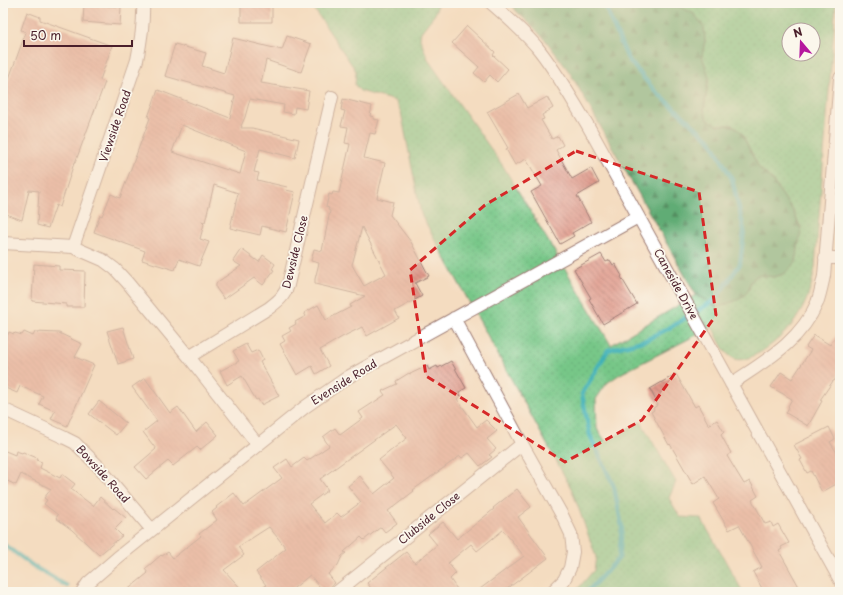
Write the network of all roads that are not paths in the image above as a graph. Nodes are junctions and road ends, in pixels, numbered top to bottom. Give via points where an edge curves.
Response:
1 (143, 3) edge
2 (491, 3) edge
3 (840, 78) edge
4 (332, 97) dead end
5 (638, 216) junction
6 (3, 243) edge
7 (73, 247) junction
8 (825, 258) junction
9 (840, 258) edge
10 (454, 318) junction
11 (189, 357) junction
12 (731, 384) junction
13 (3, 408) edge
14 (522, 444) junction
15 (258, 445) junction
16 (152, 530) junction
17 (840, 580) edge
18 (82, 592) edge
19 (337, 592) edge
20 (552, 592) edge

1 - 7 street, Viewside Road via 142,36 137,60
2 - 5 street, Caneside Drive via 532,42 558,76
3 - 8 street
4 - 11 street, Dewside Close via 285,292 269,308
5 - 10 street, Evenside Road
5 - 12 street, Caneside Drive
6 - 7 street
7 - 11 street via 103,260 115,269
8 - 9 street
8 - 12 street via 821,289 804,326 786,346
10 - 14 street
10 - 15 street, Evenside Road via 348,377
11 - 15 street
12 - 17 street, Caneside Drive
13 - 16 street, Bowside Road via 75,443 99,467
14 - 19 street, Clubside Close
14 - 20 street via 571,534 573,552 570,568 564,580
15 - 16 street, Evenside Road
16 - 18 street, Evenside Road via 88,583

